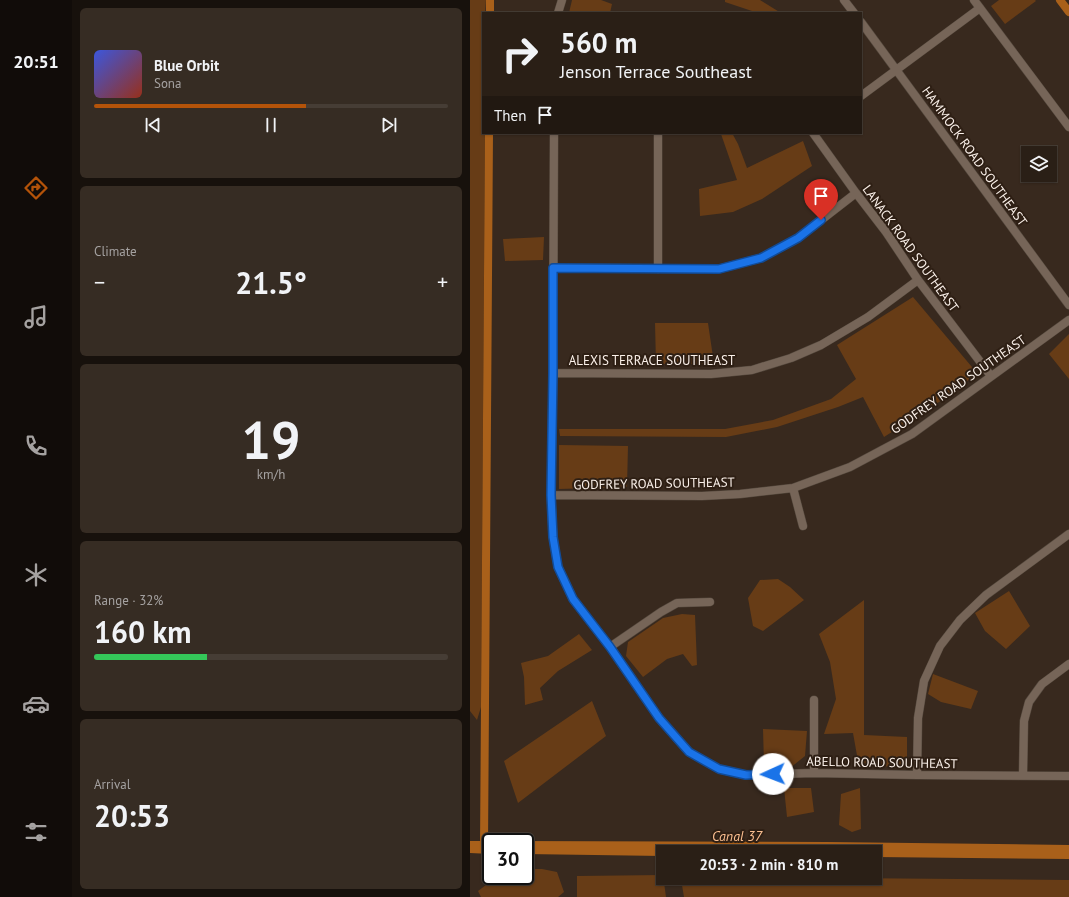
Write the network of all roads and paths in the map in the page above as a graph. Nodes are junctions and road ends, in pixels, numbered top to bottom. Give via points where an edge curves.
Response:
1 (562, 0) edge
2 (844, 0) edge
3 (974, 0) edge
4 (980, 8) junction
5 (558, 12) edge
6 (853, 12) edge
7 (862, 23) edge
8 (896, 69) junction
9 (862, 95) edge
10 (1069, 127) edge
11 (554, 134) edge
12 (658, 134) edge
13 (814, 134) edge
14 (856, 193) junction
15 (553, 268) junction
16 (658, 269) junction
17 (918, 280) junction
18 (1069, 305) edge
19 (1069, 320) edge
20 (553, 373) junction
21 (991, 376) junction
22 (793, 488) junction
23 (551, 495) junction
24 (803, 526) dead end
25 (1069, 534) edge
26 (710, 602) dead end
27 (610, 647) junction
28 (1069, 664) edge
29 (814, 700) dead end
30 (814, 773) junction
31 (917, 775) junction
32 (1023, 775) junction
33 (1069, 776) edge

1 - 5 street
2 - 6 street
3 - 4 street
4 - 8 street
4 - 10 street
7 - 8 street, HAMMOCK ROAD SOUTHEAST
8 - 9 street
8 - 18 street, HAMMOCK ROAD SOUTHEAST
11 - 15 street, ABELLO ROAD SOUTHEAST
12 - 16 street
13 - 14 street, LANACK ROAD SOUTHEAST
14 - 16 street via 798,238 761,258 719,269
14 - 17 street, LANACK ROAD SOUTHEAST
15 - 16 street
15 - 20 street, ABELLO ROAD SOUTHEAST
17 - 20 street, ALEXIS TERRACE SOUTHEAST via 868,317 821,345 791,358 752,370 711,374
17 - 21 street, LANACK ROAD SOUTHEAST
19 - 21 street, GODFREY ROAD SOUTHEAST
20 - 23 street, ABELLO ROAD SOUTHEAST
21 - 22 street, GODFREY ROAD SOUTHEAST via 912,434 850,466
22 - 23 street, GODFREY ROAD SOUTHEAST via 702,496
22 - 24 street
23 - 27 street, ABELLO ROAD SOUTHEAST via 553,537 558,567 573,599
25 - 31 street via 986,595 960,620 940,646 924,681 918,718
26 - 27 street via 677,603
27 - 30 street, ABELLO ROAD SOUTHEAST via 659,718 689,752 719,769 746,775
28 - 32 street via 1042,684 1029,702 1024,721
29 - 30 street
30 - 31 street, ABELLO ROAD SOUTHEAST
31 - 32 street, ABELLO ROAD SOUTHEAST
32 - 33 street, ABELLO ROAD SOUTHEAST

